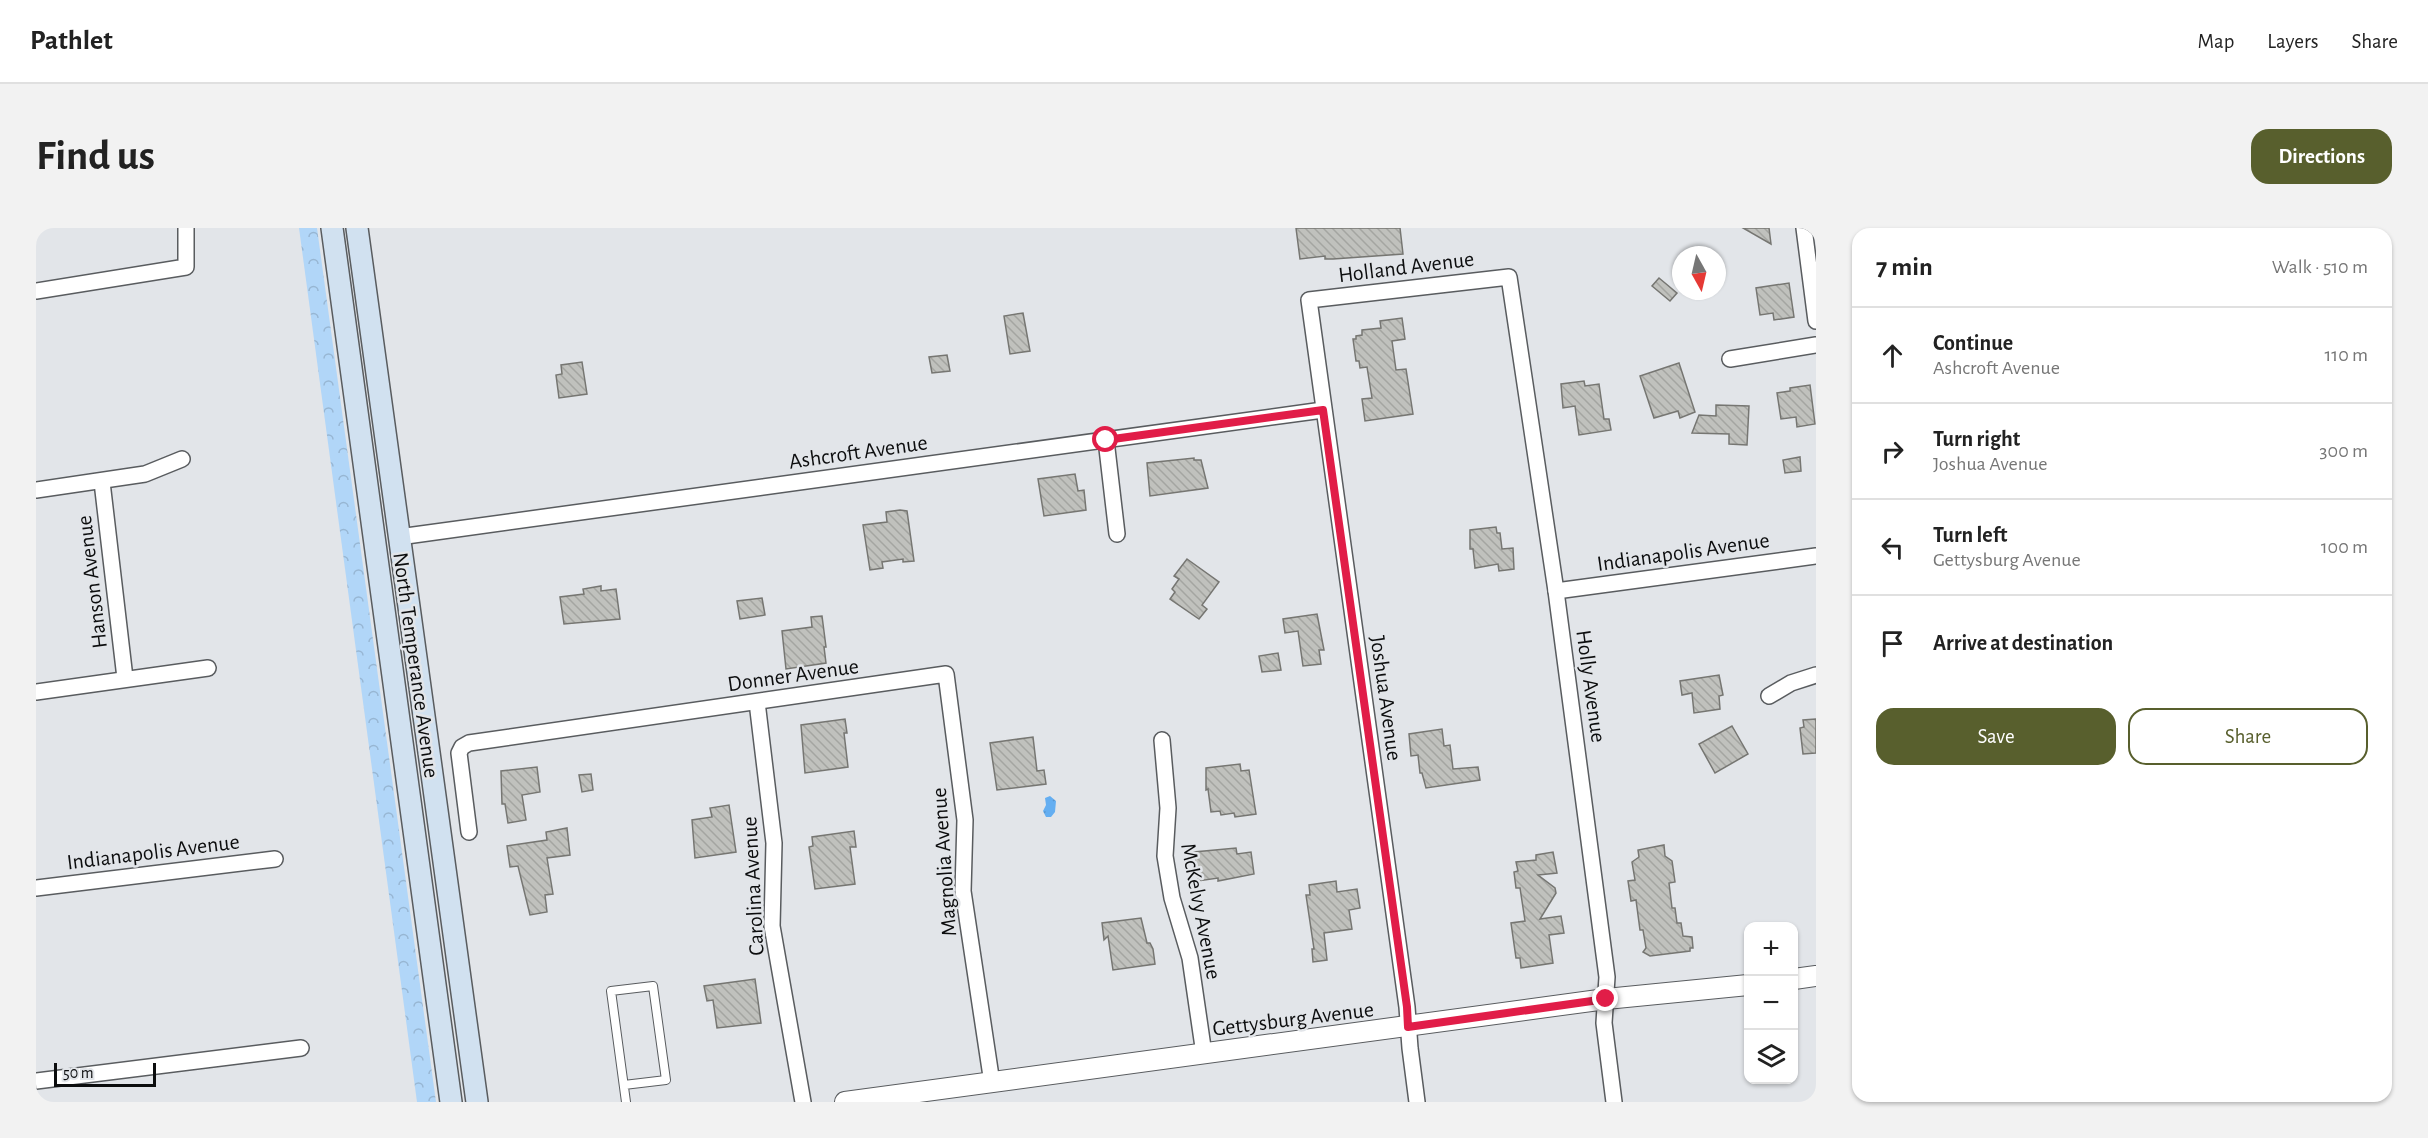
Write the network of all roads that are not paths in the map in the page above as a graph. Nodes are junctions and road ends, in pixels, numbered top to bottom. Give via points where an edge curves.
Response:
1 (186, 228) edge
2 (332, 228) edge
3 (357, 228) edge
4 (1804, 228) edge
5 (1509, 277) joint
6 (36, 291) edge
7 (1309, 300) joint
8 (1816, 321) edge
9 (1816, 345) edge
10 (1730, 359) dead end
11 (1323, 410) junction
12 (1106, 440) junction
13 (182, 459) dead end
14 (102, 482) junction
15 (36, 490) edge
16 (1117, 534) dead end
17 (399, 537) junction
18 (1816, 556) edge
19 (1556, 591) junction
20 (208, 668) dead end
21 (946, 674) joint
22 (1816, 675) edge
23 (125, 678) junction
24 (36, 692) edge
25 (1769, 696) dead end
26 (757, 702) junction
27 (1162, 740) dead end
28 (469, 832) dead end
29 (275, 859) dead end
30 (36, 888) edge
31 (1816, 976) edge
32 (1798, 978) edge
33 (1744, 985) edge
34 (1606, 999) junction
35 (1408, 1027) junction
36 (301, 1048) dead end
37 (1204, 1054) junction
38 (36, 1081) edge
39 (992, 1083) junction
40 (624, 1085) junction
41 (910, 1098) edge
42 (451, 1102) edge
43 (477, 1102) edge
44 (626, 1102) edge
45 (803, 1102) edge
46 (845, 1102) edge
47 (1417, 1102) edge
48 (1614, 1102) edge

1 - 6 street via 186,267
2 - 42 main road, North Temperance Avenue
3 - 17 main road, North Temperance Avenue
4 - 8 street
5 - 7 street, Holland Avenue
5 - 19 street, Holly Avenue
7 - 11 street, Joshua Avenue
9 - 10 street
11 - 12 street, Ashcroft Avenue
11 - 35 street, Joshua Avenue
12 - 16 street
12 - 17 street, Ashcroft Avenue
13 - 14 street via 145,474
14 - 15 street
14 - 23 street, Hanson Avenue
17 - 43 main road, North Temperance Avenue
18 - 19 street, Indianapolis Avenue
19 - 34 street, Holly Avenue via 1608,977
20 - 23 street
21 - 26 street, Donner Avenue
21 - 39 street, Magnolia Avenue via 964,820 963,891
22 - 25 street
23 - 24 street
26 - 28 street, Donner Avenue via 469,743 459,753
26 - 45 street, Carolina Avenue via 774,843 772,926
27 - 37 street, McKelvy Avenue via 1168,808 1165,856 1172,898 1190,958
29 - 30 street, Indianapolis Avenue
31 - 32 street
33 - 34 street, Gettysburg Avenue
34 - 35 street, Gettysburg Avenue
34 - 48 street, Holly Avenue via 1604,1023
35 - 37 street, Gettysburg Avenue
35 - 47 street, Joshua Avenue
36 - 38 street
37 - 39 street, Gettysburg Avenue
39 - 41 street, Gettysburg Avenue
40 - 40 lane via 611,991 653,986 666,1080
40 - 44 lane
41 - 46 street, Gettysburg Avenue

